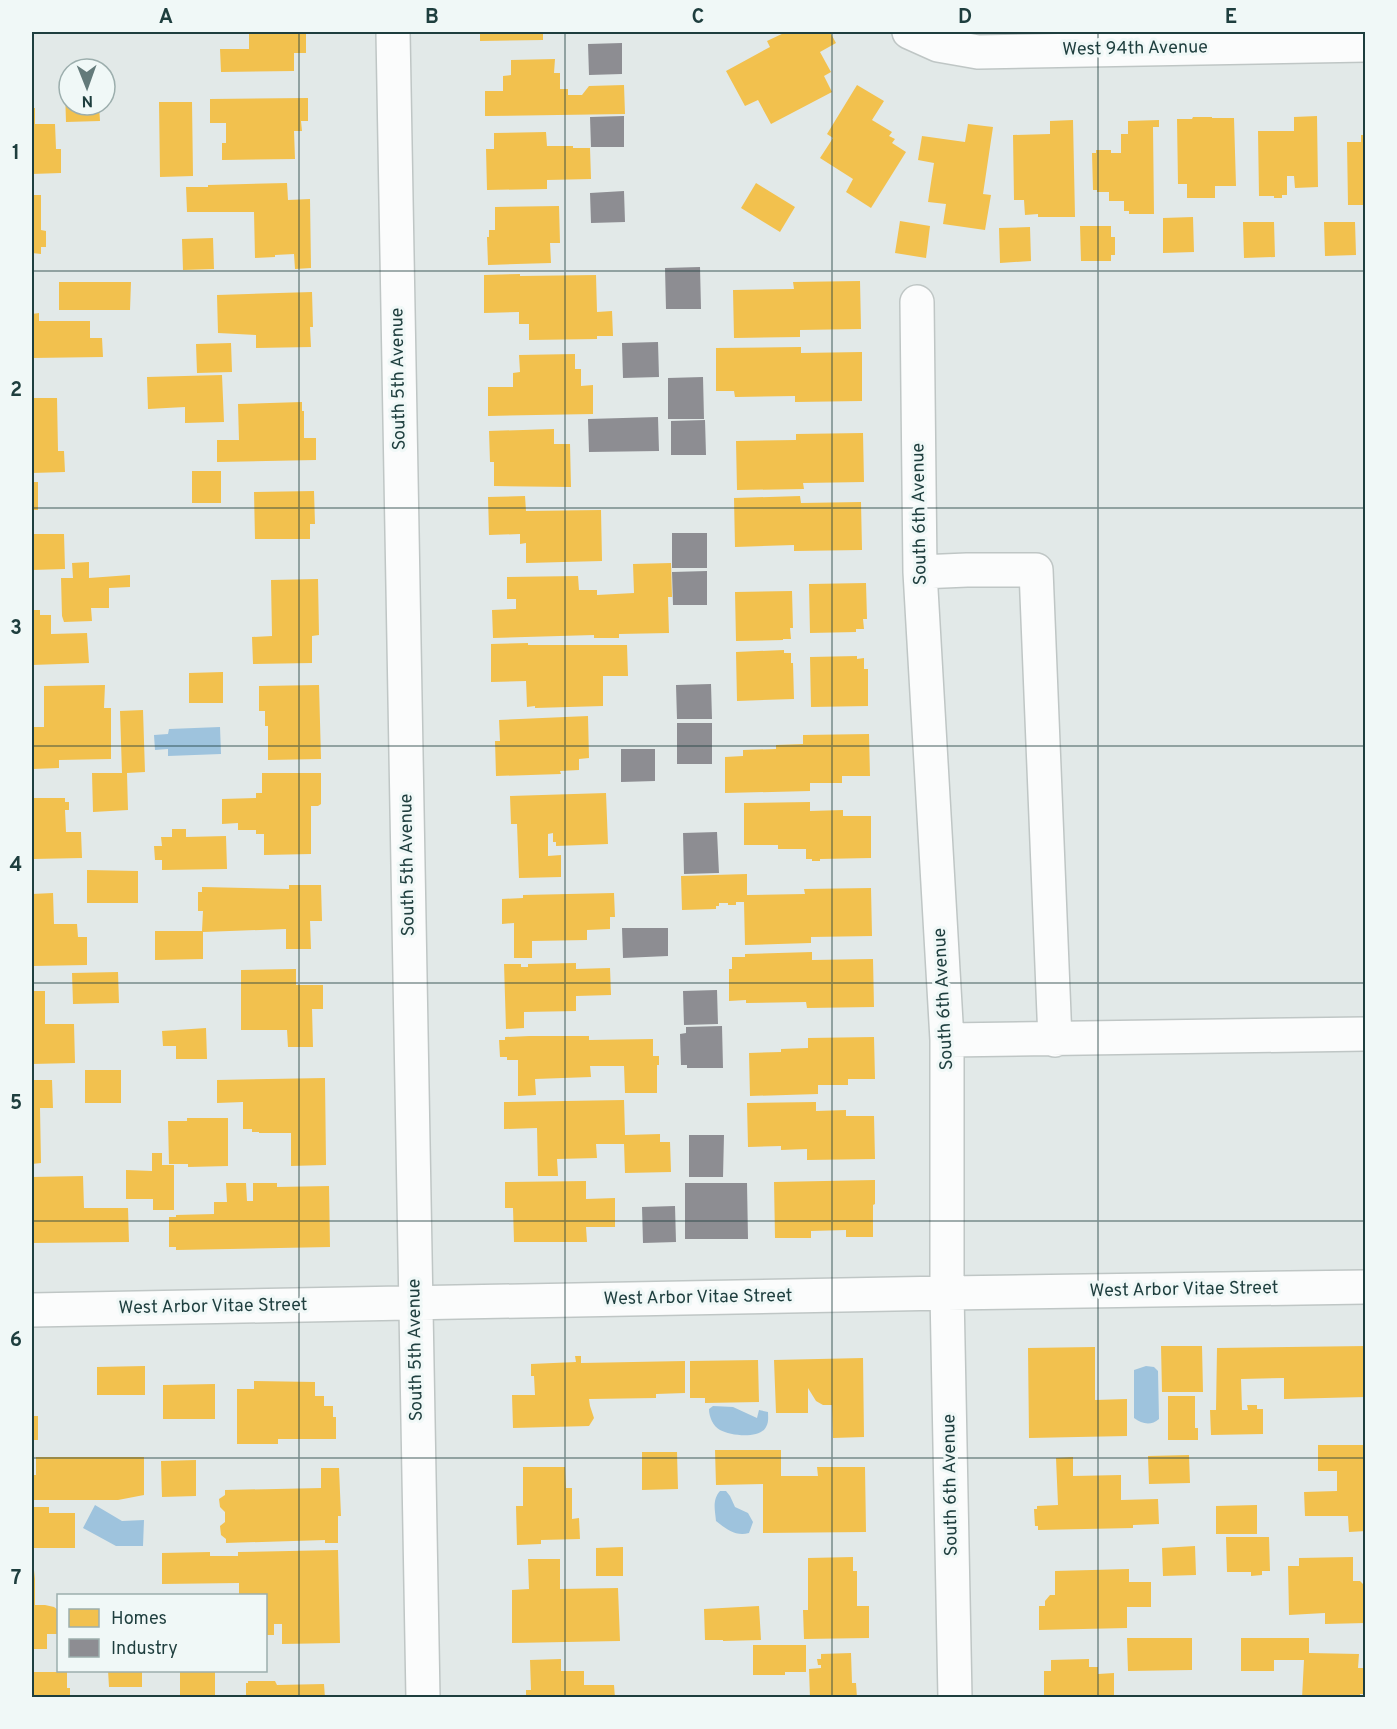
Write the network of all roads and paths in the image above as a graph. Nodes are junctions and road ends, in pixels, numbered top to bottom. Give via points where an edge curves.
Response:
1 (393, 32) edge
2 (909, 32) edge
3 (1365, 45) edge
4 (917, 302) dead end
5 (920, 572) junction
6 (1365, 1034) edge
7 (947, 1040) junction
8 (1055, 1040) junction
9 (1365, 1287) edge
10 (947, 1293) junction
11 (415, 1303) junction
12 (32, 1310) edge
13 (423, 1698) edge
14 (955, 1698) edge

1 - 11 street, South 5th Avenue
2 - 3 street, West 94th Avenue via 938,45 978,52
4 - 5 street, South 6th Avenue
5 - 7 street, South 6th Avenue
5 - 8 street via 1036,570
6 - 8 street
7 - 8 street
7 - 10 street, South 6th Avenue
9 - 10 street, West Arbor Vitae Street
10 - 11 street, West Arbor Vitae Street
10 - 14 street, South 6th Avenue
11 - 12 street, West Arbor Vitae Street
11 - 13 street, South 5th Avenue

